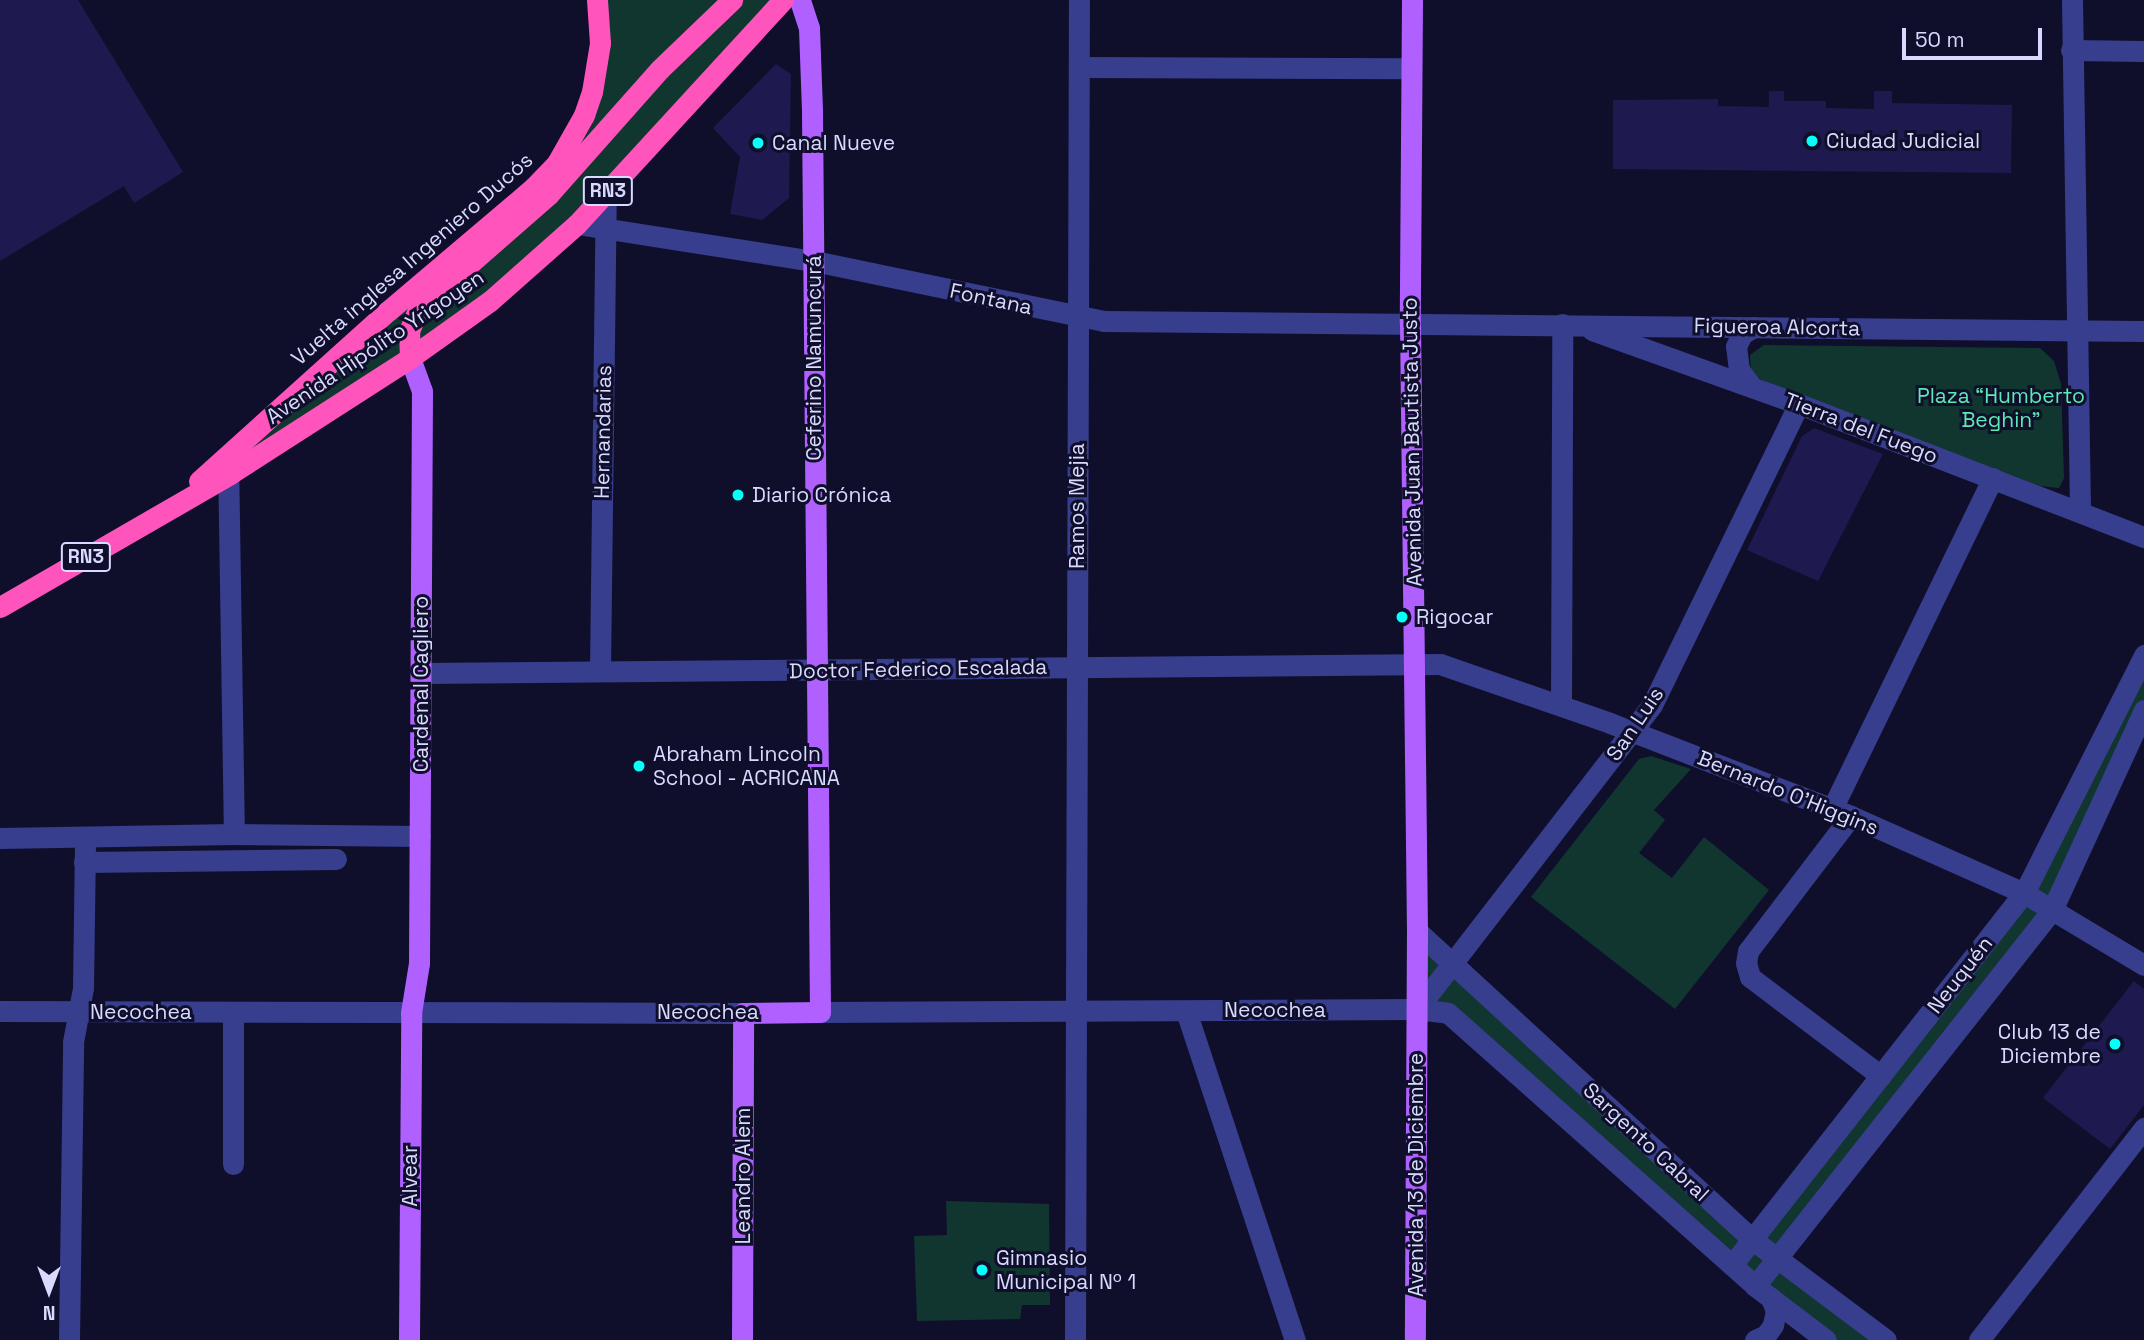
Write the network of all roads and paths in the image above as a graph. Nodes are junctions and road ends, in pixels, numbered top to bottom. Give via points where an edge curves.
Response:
1 (597, 0) edge
2 (732, 0) edge
3 (783, 0) edge
4 (800, 0) edge
5 (1079, 0) edge
6 (1412, 0) edge
7 (2072, 0) edge
8 (2071, 50) junction
9 (2144, 51) edge
10 (1080, 67) junction
11 (1411, 68) junction
12 (606, 193) junction
13 (577, 224) junction
14 (606, 226) junction
15 (814, 261) junction
16 (1076, 318) junction
17 (1410, 323) junction
18 (1569, 324) junction
19 (1754, 327) junction
20 (2078, 331) junction
21 (2144, 331) edge
22 (410, 358) junction
23 (1752, 387) junction
24 (1799, 404) junction
25 (229, 464) junction
26 (1993, 478) junction
27 (2080, 510) junction
28 (2144, 537) edge
29 (0, 607) edge
30 (2144, 655) edge
31 (1414, 664) junction
32 (1077, 668) junction
33 (600, 670) junction
34 (817, 671) junction
35 (421, 673) junction
36 (1561, 705) junction
37 (2144, 710) edge
38 (1634, 732) junction
39 (1842, 813) junction
40 (234, 834) junction
41 (420, 836) junction
42 (85, 837) junction
43 (0, 838) edge
44 (336, 859) dead end
45 (84, 862) junction
46 (2024, 893) junction
47 (2053, 908) junction
48 (1417, 931) junction
49 (1452, 963) junction
50 (2144, 965) edge
51 (1417, 1009) junction
52 (0, 1011) edge
53 (1186, 1011) junction
54 (79, 1012) junction
55 (820, 1012) junction
56 (1076, 1012) junction
57 (233, 1013) junction
58 (411, 1013) junction
59 (743, 1013) junction
60 (1881, 1076) junction
61 (2144, 1128) edge
62 (233, 1164) dead end
63 (1753, 1240) junction
64 (1776, 1259) junction
65 (1732, 1265) junction
66 (1763, 1292) junction
67 (69, 1340) edge
68 (409, 1340) edge
69 (742, 1340) edge
70 (1075, 1340) edge
71 (1295, 1340) edge
72 (1415, 1340) edge
73 (1755, 1340) edge
74 (1826, 1340) edge
75 (1886, 1340) edge
76 (1979, 1340) edge

1 - 25 highway, Vuelta inglesa Ingeniero Ducós via 600,43 592,92 557,163 388,311
2 - 22 highway via 660,69 549,194 419,308 409,331
3 - 12 highway, Avenida Hipólito Yrigoyen / RN3
4 - 15 main road, Ceferino Namuncurá via 810,43
5 - 10 street, Ramos Mejia
6 - 11 main road, Avenida Juan Bautista Justo
7 - 8 street
8 - 9 street
8 - 20 street
10 - 11 street
10 - 16 street, Ramos Mejia
11 - 17 main road, Avenida Juan Bautista Justo
12 - 13 highway, Avenida Hipólito Yrigoyen / RN3
12 - 14 street, Hernandarias
13 - 14 street, Fontana
13 - 22 highway, Avenida Hipólito Yrigoyen / RN3 via 490,301
14 - 15 street, Fontana
14 - 33 street, Hernandarias
15 - 16 street, Fontana
15 - 34 main road, Ceferino Namuncurá
16 - 17 street, Fontana
16 - 32 street, Ramos Mejia
17 - 18 street, Figueroa Alcorta
17 - 31 main road, Avenida Juan Bautista Justo
18 - 19 street, Figueroa Alcorta
18 - 23 street, Tierra del Fuego
18 - 36 street
19 - 20 street, Figueroa Alcorta
19 - 23 street via 1742,334 1736,346 1739,370
20 - 21 street, Figueroa Alcorta
20 - 27 street
22 - 25 highway, Avenida Hipólito Yrigoyen / RN3
22 - 35 main road, Cardenal Cagliero via 422,391
23 - 24 street, Tierra del Fuego
24 - 26 street, Tierra del Fuego
24 - 38 street, San Luis via 1652,705
25 - 29 highway, Vuelta inglesa Ingeniero Ducós / RN3 via 171,506
25 - 40 street
26 - 27 street, Tierra del Fuego
26 - 39 street
27 - 28 street, Tierra del Fuego
30 - 46 street, Neuquén
31 - 32 street, Doctor Federico Escalada
31 - 36 street, Bernardo O'Higgins via 1440,664
31 - 48 main road, Avenida Juan Bautista Justo
32 - 34 street, Doctor Federico Escalada
32 - 56 street, Ramos Mejia
33 - 34 street, Doctor Federico Escalada
33 - 35 street, Doctor Federico Escalada
34 - 55 main road, Ceferino Namuncurá
35 - 41 main road, Cardenal Cagliero
36 - 38 street, Bernardo O'Higgins
37 - 47 street, Neuquén
38 - 39 street, Bernardo O'Higgins
38 - 49 street, San Luis
39 - 46 street, Bernardo O'Higgins
39 - 60 street via 1748,951 1746,963 1751,977
40 - 41 street
40 - 42 street
41 - 58 main road, Cardenal Cagliero via 419,963
42 - 43 street
42 - 45 street
44 - 45 street
45 - 54 street
46 - 47 street, Bernardo O'Higgins
46 - 60 street, Neuquén
47 - 50 street, Bernardo O'Higgins
47 - 64 street, Neuquén
48 - 49 street, Sargento Cabral
48 - 51 main road, Avenida Juan Bautista Justo
49 - 51 street, San Luis
49 - 63 street, Sargento Cabral
51 - 53 street, Necochea
51 - 65 street, Necochea via 1448,1013
51 - 72 main road, Avenida 13 de Diciembre
52 - 54 street, Necochea
53 - 56 street, Necochea
53 - 71 street
54 - 57 street, Necochea
54 - 67 street via 73,1042
55 - 56 street, Necochea
55 - 59 main road, Necochea
56 - 70 street, Ramos Mejia
57 - 58 street, Necochea
57 - 62 street
58 - 59 street, Necochea
58 - 68 main road, Alvear
59 - 69 main road, Leandro Alem
60 - 63 street, Neuquén
61 - 76 street
63 - 64 street, Sargento Cabral
63 - 65 street, Neuquén
64 - 66 street, Neuquén
64 - 75 street, Sargento Cabral
65 - 66 street, Necochea
66 - 73 street via 1776,1311 1766,1335
66 - 74 street, Necochea

